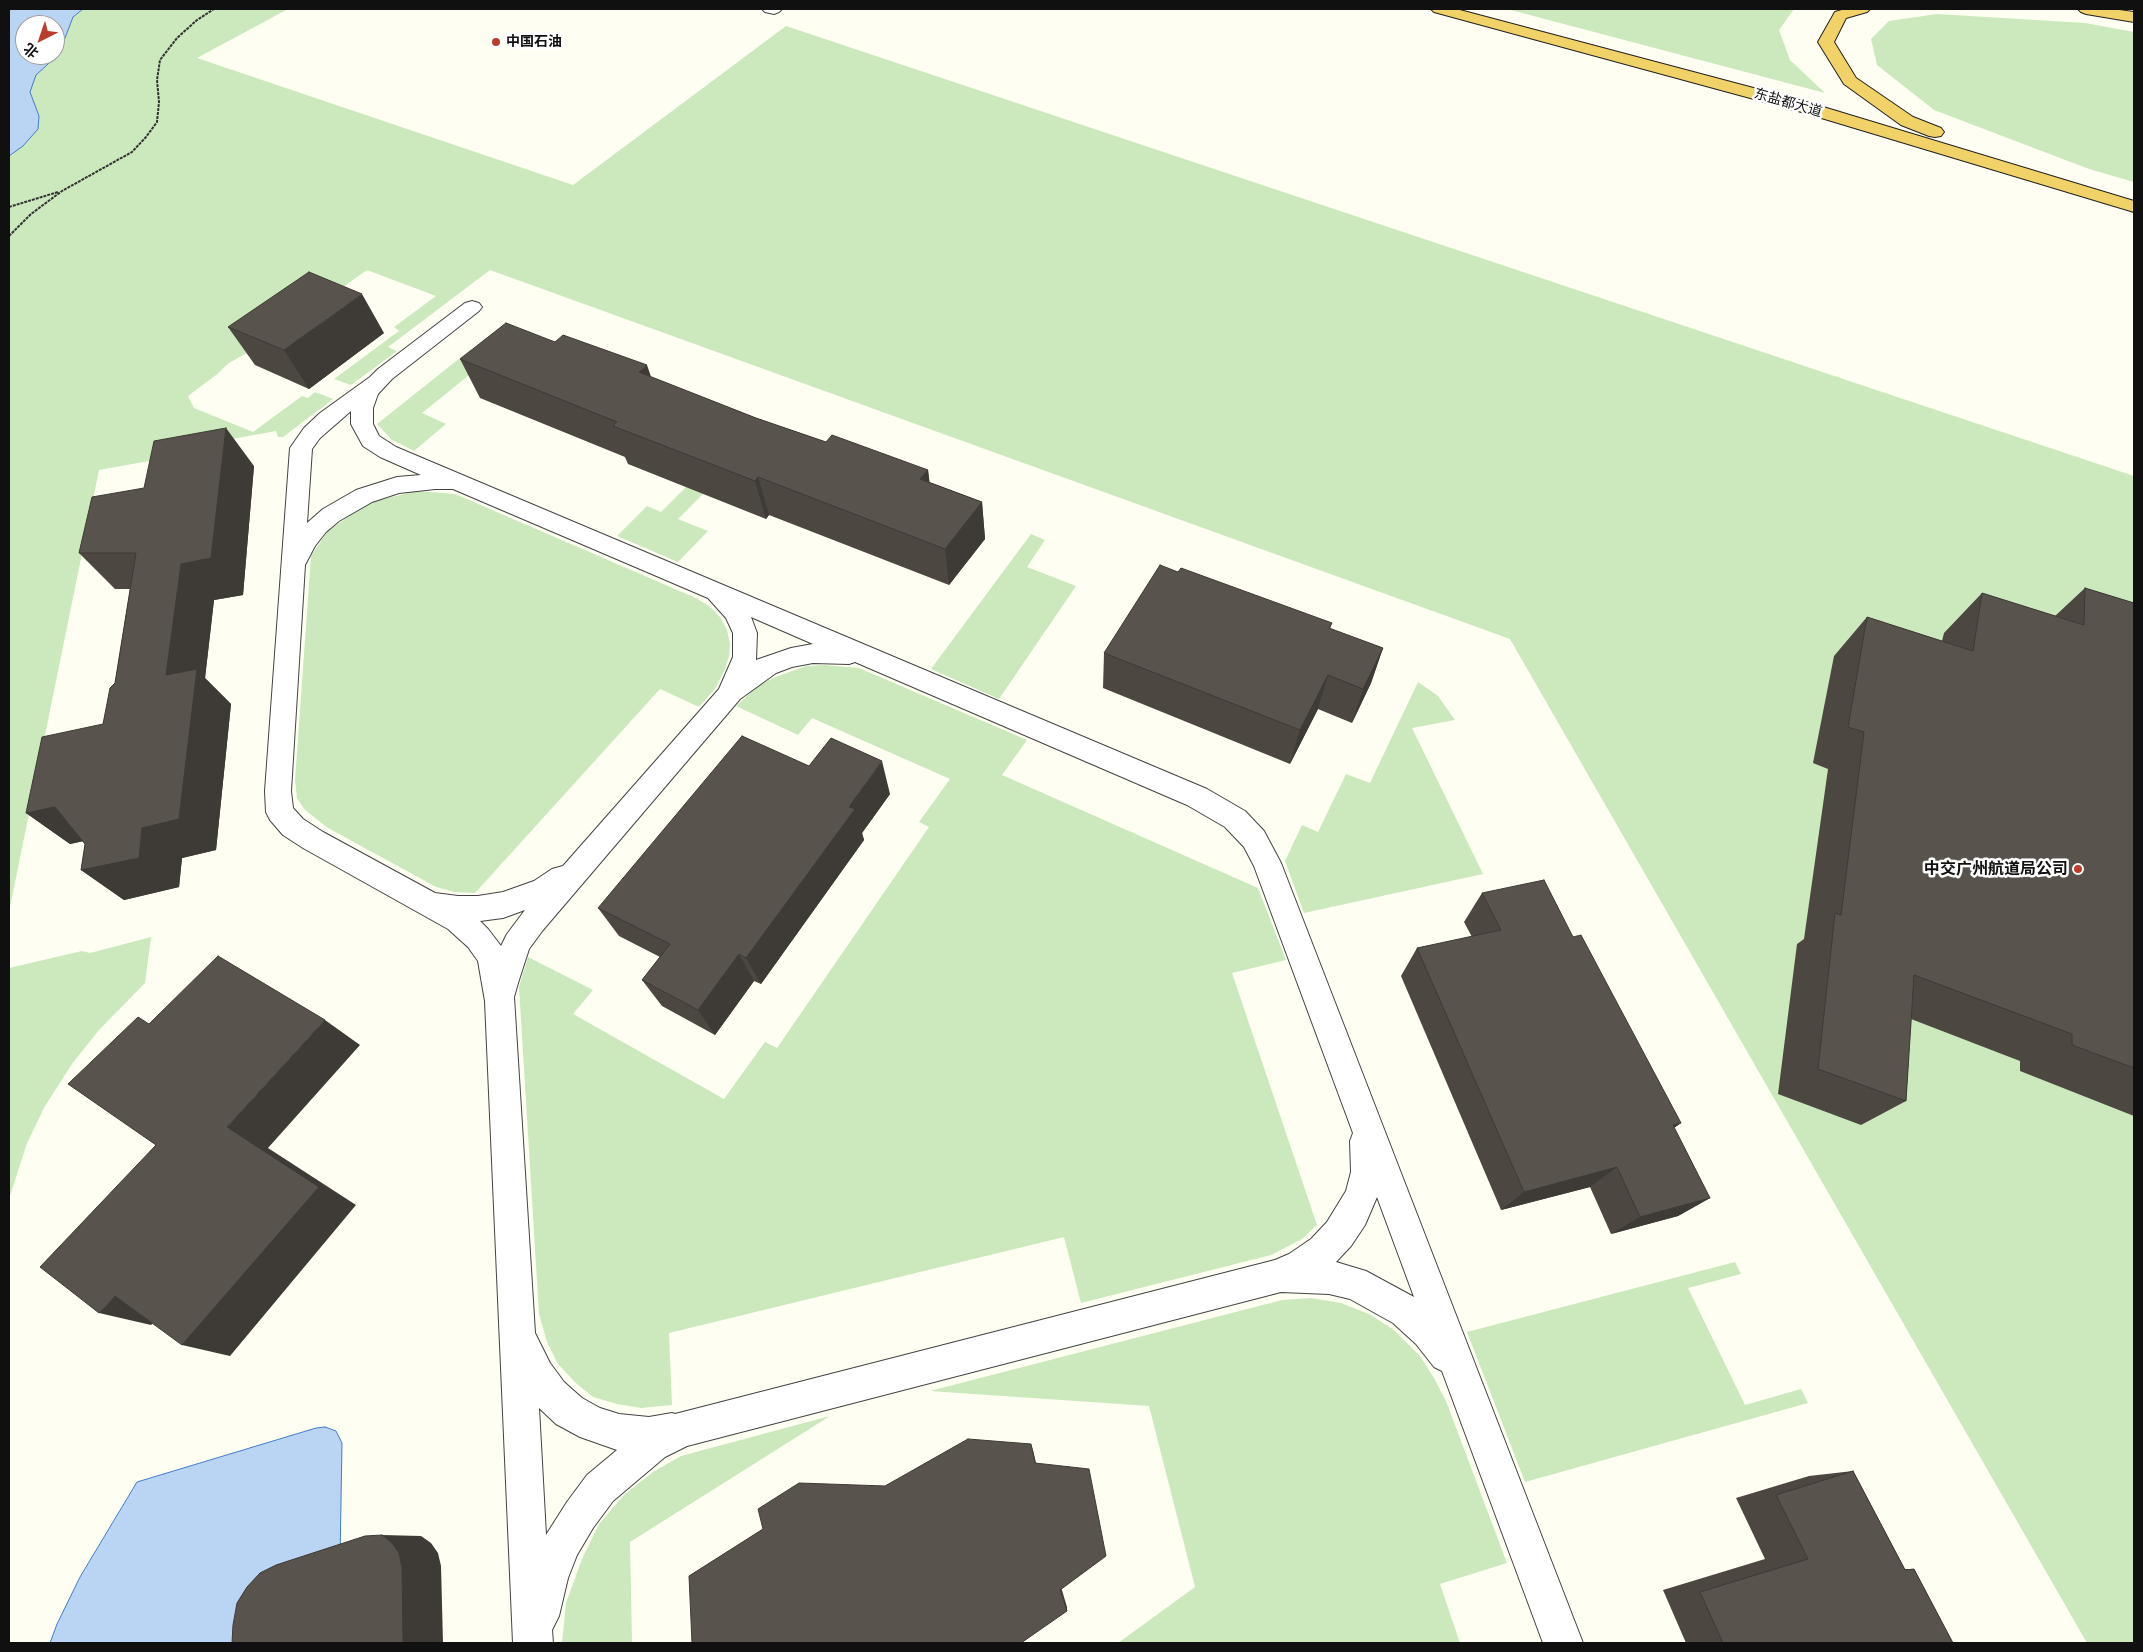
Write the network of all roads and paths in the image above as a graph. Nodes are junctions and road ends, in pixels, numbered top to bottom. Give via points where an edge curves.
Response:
1 (214, 9) edge
2 (770, 9) edge
3 (774, 9) edge
4 (1439, 9) edge
5 (1862, 9) edge
6 (2086, 9) edge
7 (2134, 18) edge
8 (62, 192) junction
9 (2084, 193) junction
10 (9, 207) edge
11 (2134, 207) edge
12 (9, 236) edge
13 (472, 307) dead end
14 (385, 374) junction
15 (467, 486) junction
16 (293, 569) junction
17 (712, 591) junction
18 (873, 659) junction
19 (728, 696) junction
20 (585, 860) junction
21 (425, 902) junction
22 (500, 1001) junction
23 (1366, 1122) junction
24 (1275, 1277) junction
25 (517, 1326) junction
26 (1465, 1385) junction
27 (683, 1430) junction
28 (534, 1643) edge
29 (1563, 1643) edge

1 - 8 path via 197,20 160,60 157,122 146,137 132,152
2 - 3 lane
4 - 9 highway, 东盐都大道 via 1804,107
5 - 9 highway via 1840,15 1826,42 1850,81 1907,121
6 - 7 highway
8 - 10 path
8 - 12 path via 31,214
9 - 11 highway, 东盐都大道
13 - 14 lane
14 - 15 lane via 369,392 362,408 362,424 371,441 388,452
14 - 16 lane via 328,418 302,448
15 - 16 lane via 417,482 364,496 318,526 298,554
15 - 17 lane
16 - 21 lane via 278,791 280,812 293,827 312,840
17 - 18 lane
17 - 19 lane via 735,612 745,633 742,669
18 - 19 lane via 832,653 791,658 767,666 747,678
18 - 23 lane via 1197,797 1235,819 1254,838 1267,863
19 - 20 lane
20 - 21 lane via 544,890 503,904 458,909
20 - 22 lane via 517,943
21 - 22 lane via 458,920 478,938 490,956 498,979
22 - 25 lane
23 - 24 lane via 1367,1172 1353,1213 1323,1251 1301,1266
23 - 26 lane
24 - 26 lane via 1330,1276 1380,1296 1428,1332
24 - 27 lane
25 - 27 lane via 537,1376 569,1411 593,1424 619,1432 649,1435
25 - 28 lane
26 - 29 lane
27 - 28 lane via 652,1444 600,1488 580,1516 562,1544 549,1578

